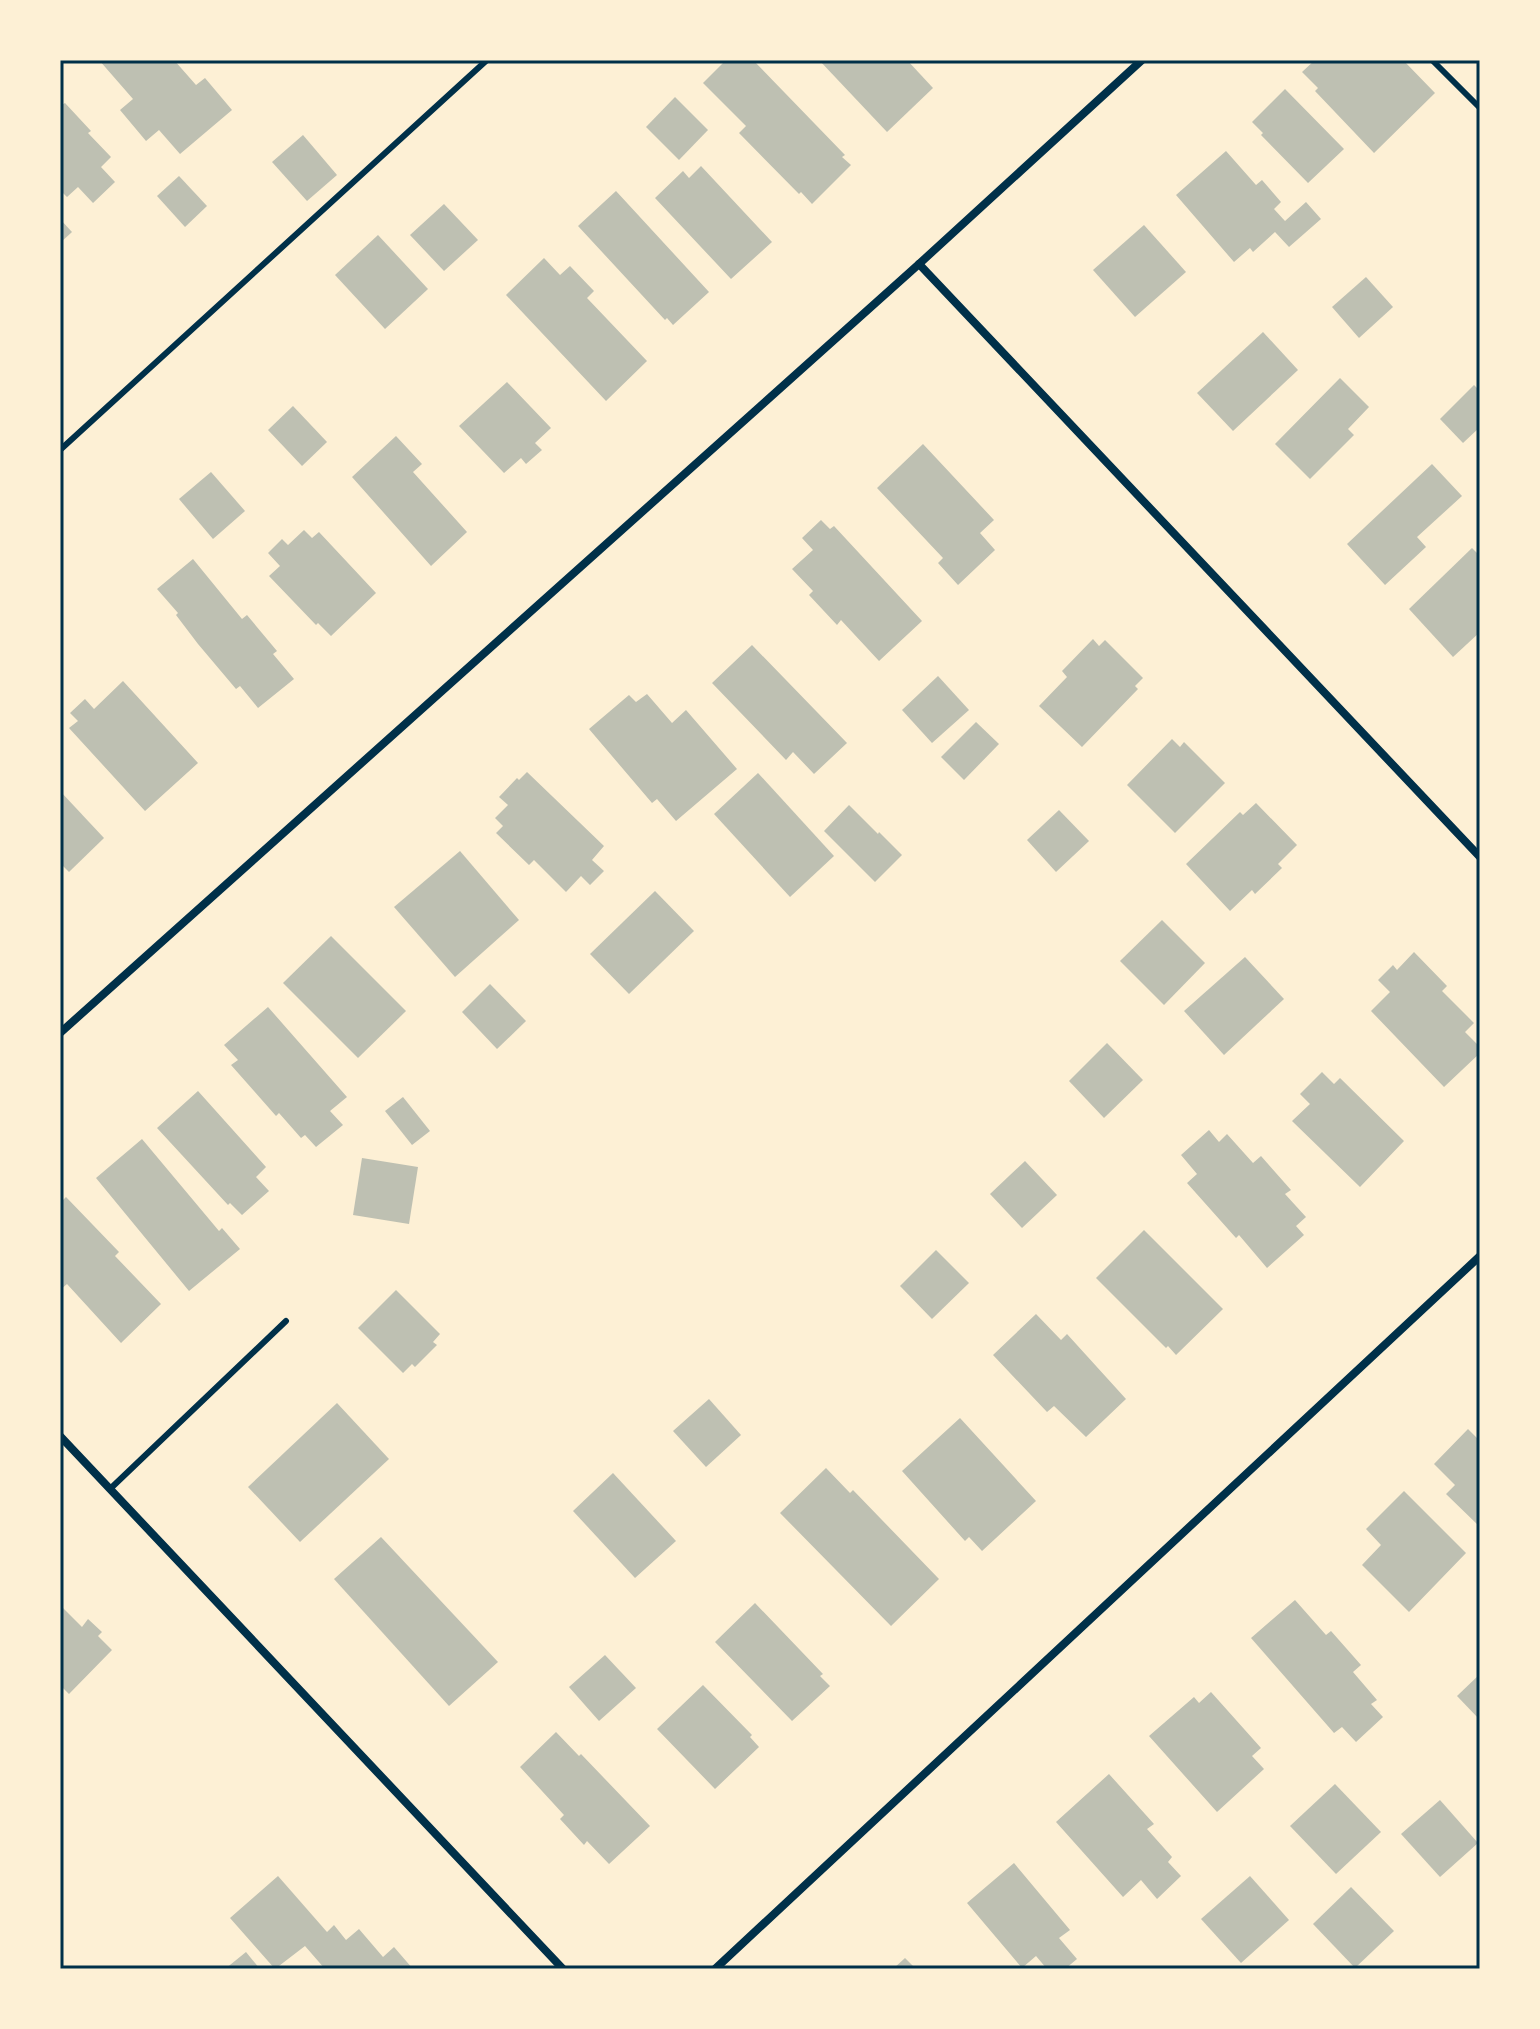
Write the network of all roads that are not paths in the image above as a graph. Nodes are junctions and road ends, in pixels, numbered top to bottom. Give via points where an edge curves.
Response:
1 (487, 60) edge
2 (1142, 60) edge
3 (1432, 60) edge
4 (1480, 108) edge
5 (919, 264) junction
6 (60, 450) edge
7 (1480, 857) edge
8 (60, 1033) edge
9 (1480, 1256) edge
10 (286, 1321) dead end
11 (60, 1436) edge
12 (110, 1489) junction
13 (563, 1969) edge
14 (715, 1969) edge

1 - 6 lane
2 - 5 street
3 - 4 lane
5 - 7 street
5 - 8 street
9 - 14 street
10 - 12 lane
11 - 12 street
12 - 13 street

